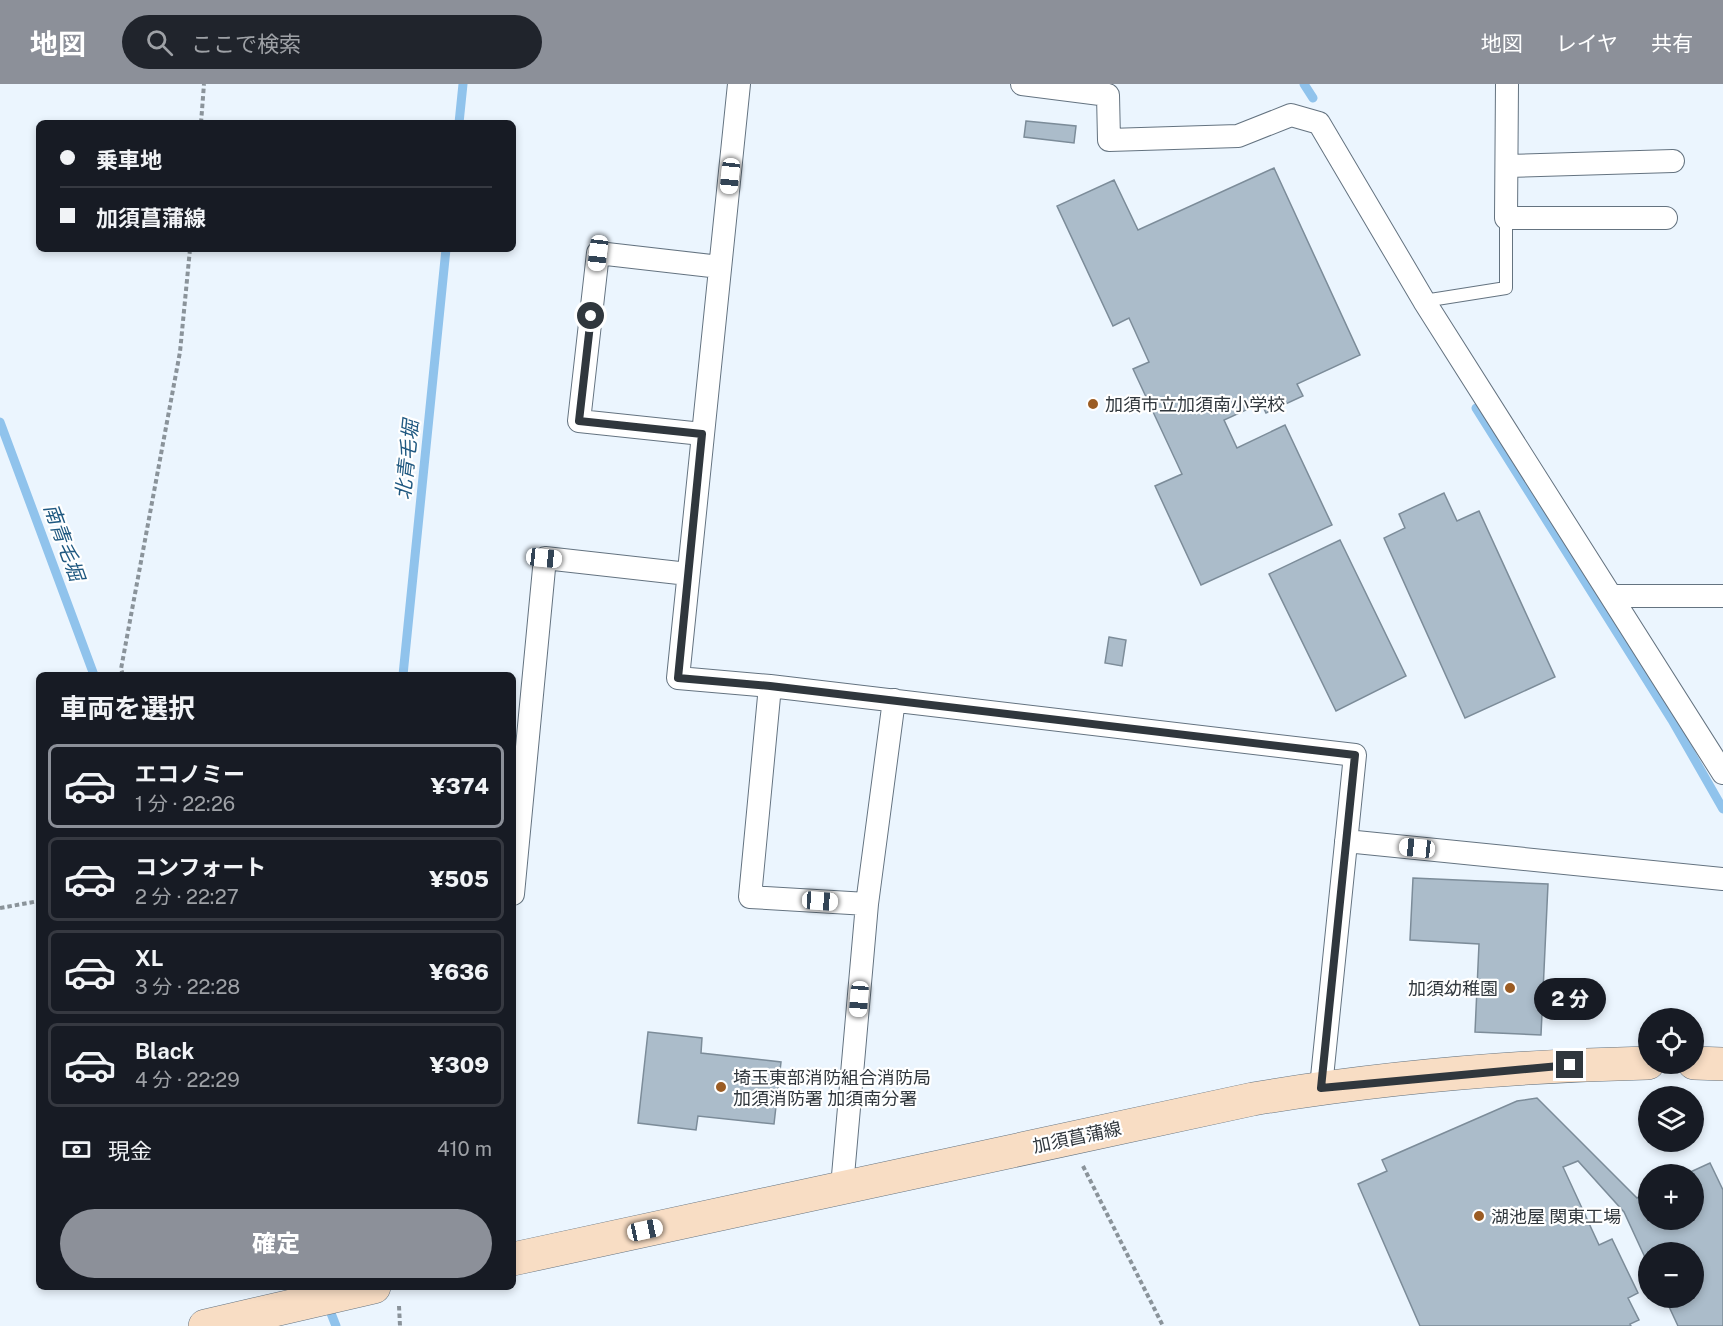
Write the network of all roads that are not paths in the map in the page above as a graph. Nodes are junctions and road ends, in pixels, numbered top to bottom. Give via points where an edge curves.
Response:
1 (739, 84) edge
2 (1022, 84) edge
3 (1507, 84) edge
4 (1673, 161) dead end
5 (1507, 166) junction
6 (1506, 218) junction
7 (1666, 218) dead end
8 (720, 267) junction
9 (1424, 301) junction
10 (702, 434) junction
11 (688, 574) junction
12 (1611, 596) junction
13 (1723, 596) edge
14 (770, 686) junction
15 (894, 700) junction
16 (1723, 773) edge
17 (1346, 841) junction
18 (516, 861) edge
19 (1723, 879) edge
20 (867, 904) junction
21 (1638, 1063) edge
22 (1704, 1063) edge
23 (1723, 1064) edge
24 (1321, 1088) junction
25 (842, 1187) junction
26 (516, 1257) edge
27 (361, 1290) edge
28 (205, 1326) edge

1 - 8 street
2 - 9 street via 1108,95 1109,140 1238,136 1291,116 1319,123
3 - 5 street
4 - 5 street
5 - 6 street
6 - 7 street
6 - 9 lane via 1506,288
8 - 10 street
8 - 10 street via 598,253 579,421
9 - 12 street
10 - 11 street
11 - 14 street via 678,678
11 - 18 street via 544,558
12 - 13 street
12 - 16 street
14 - 15 street
14 - 20 street via 750,897
15 - 17 street via 1355,755
15 - 20 street
17 - 19 street
17 - 24 street
20 - 25 street
21 - 24 main road, 加須菖蒲線 via 1551,1065
22 - 23 main road
24 - 25 main road, 加須菖蒲線
25 - 26 main road, 加須菖蒲線
27 - 28 main road

